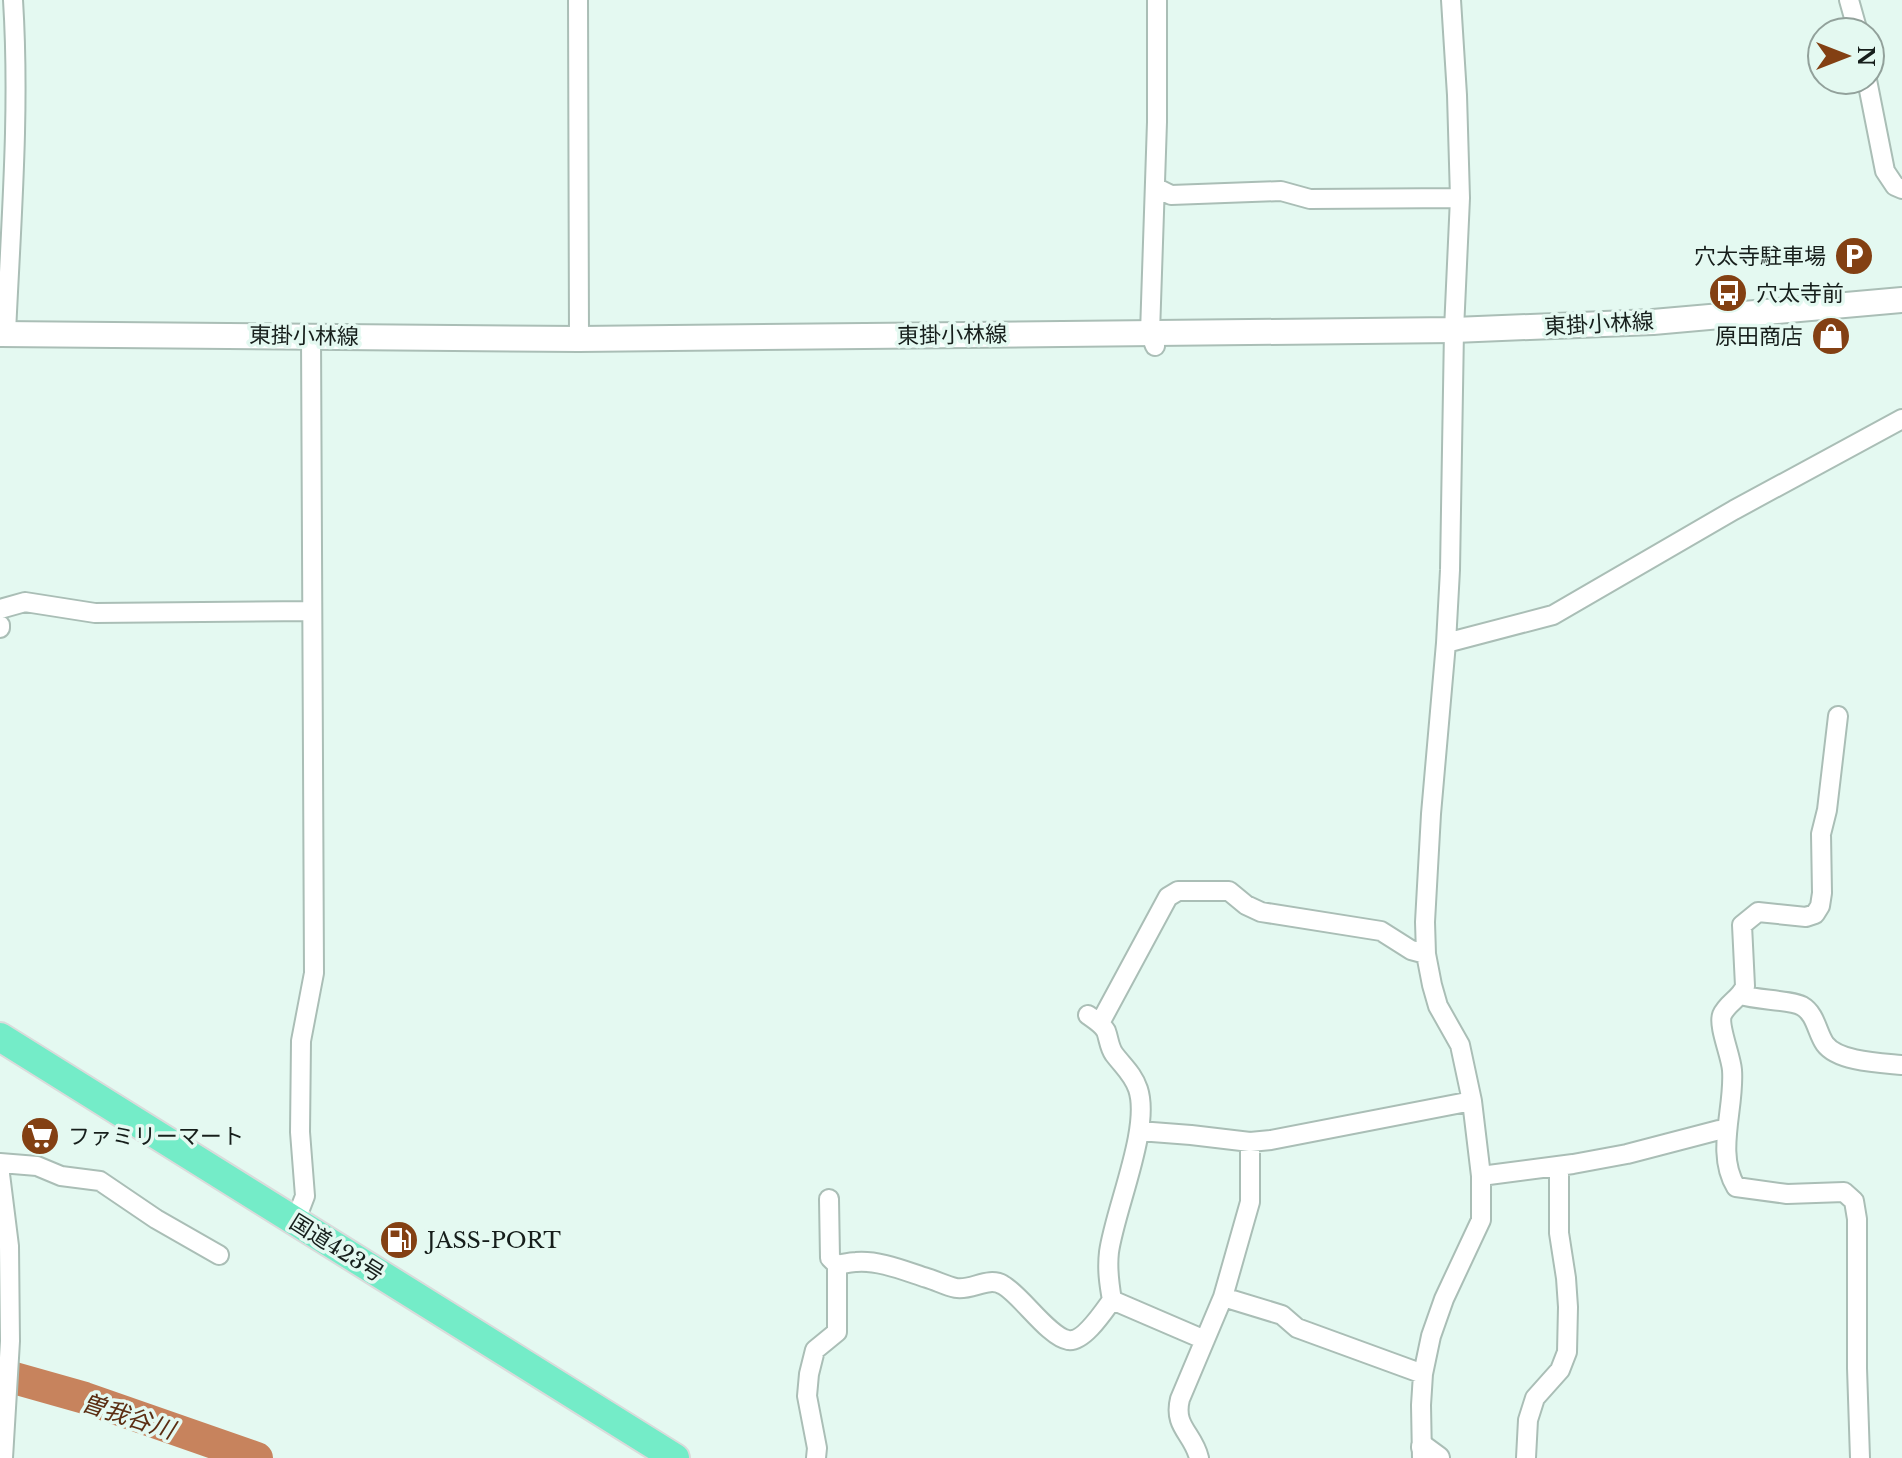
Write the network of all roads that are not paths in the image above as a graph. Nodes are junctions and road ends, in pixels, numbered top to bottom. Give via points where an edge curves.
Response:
1 (13, 0) edge
2 (578, 0) edge
3 (1157, 0) edge
4 (1451, 0) edge
5 (1870, 96) edge
6 (7, 176) edge
7 (1155, 187) junction
8 (1902, 189) edge
9 (1460, 198) junction
10 (1902, 300) edge
11 (1454, 330) junction
12 (3, 333) edge
13 (311, 336) junction
14 (579, 339) junction
15 (1152, 339) junction
16 (1902, 419) edge
17 (0, 609) edge
18 (312, 611) junction
19 (1446, 643) junction
20 (1838, 716) dead end
21 (1426, 954) junction
22 (1741, 995) junction
23 (0, 1037) edge
24 (1902, 1065) edge
25 (1472, 1101) junction
26 (1139, 1131) junction
27 (1726, 1132) junction
28 (1250, 1142) junction
29 (0, 1163) edge
30 (1559, 1166) junction
31 (0, 1174) edge
32 (1481, 1176) junction
33 (829, 1199) dead end
34 (295, 1222) junction
35 (219, 1255) dead end
36 (837, 1265) junction
37 (1223, 1297) junction
38 (1112, 1300) junction
39 (1205, 1340) junction
40 (1423, 1374) junction
41 (1428, 1454) edge
42 (3, 1458) edge
43 (675, 1458) edge
44 (816, 1458) edge
45 (1199, 1458) edge
46 (1526, 1458) edge
47 (1860, 1458) edge

1 - 6 street via 16,56
2 - 14 street
3 - 7 street
4 - 9 street
5 - 8 street via 1885,171
6 - 12 street
7 - 9 street via 1171,195 1281,191 1310,199
7 - 15 street
9 - 11 street
10 - 11 main road, 東掛小林線 via 1653,322
11 - 15 main road, 東掛小林線
11 - 19 street
12 - 13 main road, 東掛小林線
13 - 14 main road, 東掛小林線
13 - 18 street
14 - 15 main road, 東掛小林線
16 - 19 street via 1553,615
17 - 18 street via 25,602 95,613
18 - 34 street via 314,973 301,1041 305,1196
19 - 21 street
20 - 22 street via 1821,834 1820,906 1806,917 1758,912 1742,925
21 - 25 street via 1438,1006 1460,1045
21 - 26 street via 1381,931 1261,912 1229,891 1178,891 1168,897 1094,1019 1105,1029 1111,1051 1139,1091
22 - 24 street via 1803,1006 1825,1045 1838,1054
22 - 27 street via 1722,1014 1733,1092
23 - 34 highway, 国道423号
25 - 28 street
25 - 32 street
26 - 28 street
26 - 38 street via 1110,1248 1107,1275
27 - 30 street
27 - 47 street via 1729,1175 1736,1187 1787,1194 1844,1192 1854,1201
28 - 37 street via 1250,1202
29 - 35 street via 100,1181
30 - 32 street
30 - 46 street via 1567,1352 1560,1370 1535,1398
31 - 42 street via 9,1246
32 - 40 street via 1481,1220 1444,1299
33 - 36 street via 830,1258
34 - 43 highway, 国道423号
36 - 38 street via 881,1264 954,1288 1002,1284 1066,1340 1091,1327
36 - 44 street via 837,1332 815,1350 809,1374
37 - 39 street
37 - 40 street via 1282,1315 1297,1328
38 - 39 street
39 - 45 street via 1177,1412
40 - 41 street

